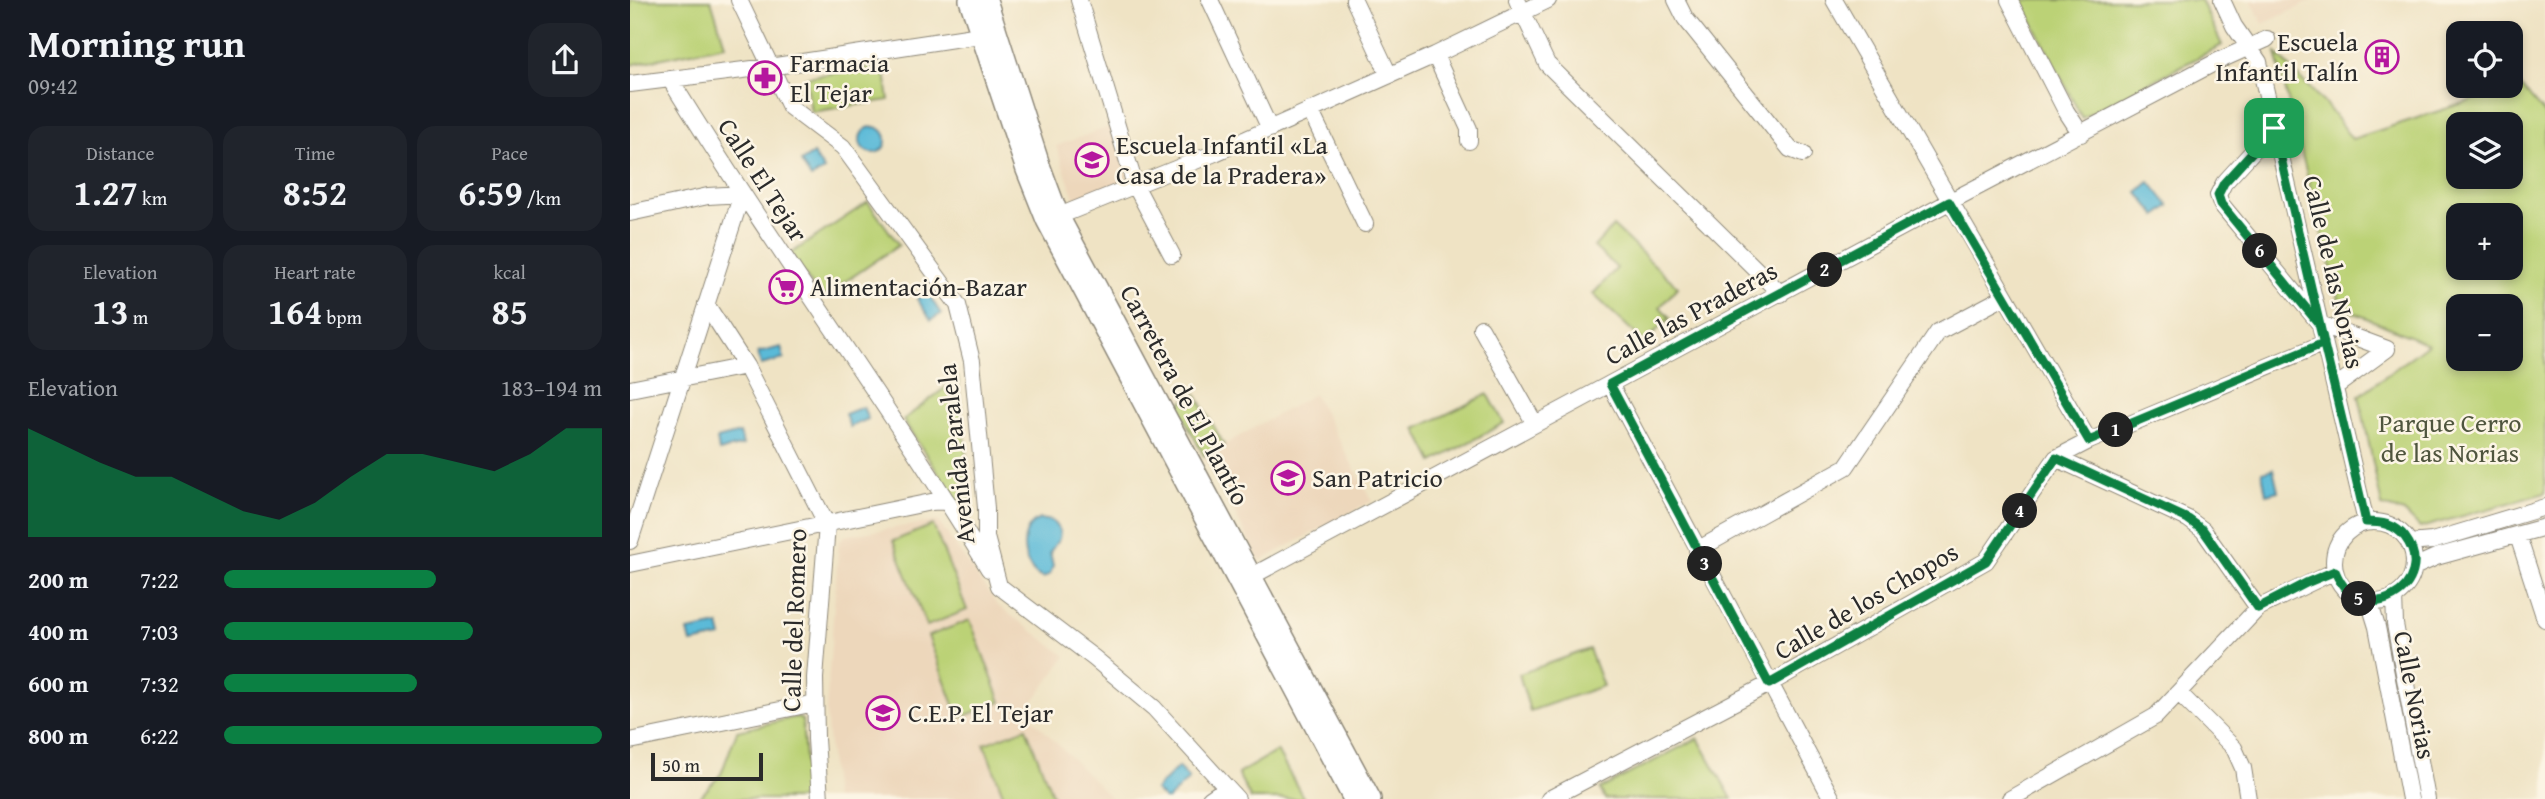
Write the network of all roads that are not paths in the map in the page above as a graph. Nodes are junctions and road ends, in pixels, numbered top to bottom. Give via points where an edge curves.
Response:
1 (739, 0) edge
2 (969, 0) edge
3 (987, 0) edge
4 (1079, 0) edge
5 (1210, 0) edge
6 (1354, 0) edge
7 (1548, 0) edge
8 (1676, 0) edge
9 (1834, 0) edge
10 (2009, 0) edge
11 (2222, 0) edge
12 (1519, 6) edge
13 (980, 34) junction
14 (2267, 38) dead end
15 (2248, 47) junction
16 (1435, 55) junction
17 (772, 65) junction
18 (1389, 75) junction
19 (670, 79) junction
20 (630, 84) edge
21 (1310, 110) junction
22 (2274, 128) junction
23 (1270, 129) junction
24 (2081, 134) junction
25 (1469, 141) dead end
26 (1803, 155) dead end
27 (1135, 185) junction
28 (742, 194) junction
29 (1949, 202) junction
30 (630, 212) edge
31 (1059, 216) junction
32 (1365, 224) dead end
33 (1172, 255) dead end
34 (1781, 294) junction
35 (2004, 297) junction
36 (706, 304) junction
37 (2319, 324) junction
38 (1481, 328) dead end
39 (2324, 343) junction
40 (746, 366) junction
41 (682, 378) junction
42 (1610, 384) junction
43 (2335, 387) junction
44 (630, 389) edge
45 (1535, 424) junction
46 (2089, 441) junction
47 (2056, 458) junction
48 (947, 501) junction
49 (2545, 507) edge
50 (986, 508) junction
51 (957, 516) junction
52 (2366, 522) junction
53 (827, 525) junction
54 (2545, 527) edge
55 (2518, 536) junction
56 (630, 541) edge
57 (2409, 543) junction
58 (1697, 550) junction
59 (630, 564) edge
60 (2414, 567) junction
61 (2335, 571) junction
62 (1252, 576) junction
63 (999, 586) junction
64 (2395, 596) junction
65 (2369, 601) junction
66 (2258, 608) junction
67 (2545, 619) edge
68 (1769, 684) junction
69 (2179, 693) junction
70 (815, 704) junction
71 (630, 741) edge
72 (1231, 793) edge
73 (820, 799) edge
74 (1210, 799) edge
75 (1353, 799) edge
76 (1371, 799) edge
77 (1549, 799) edge
78 (1832, 799) edge
79 (2010, 799) edge
80 (2248, 799) edge
81 (2410, 799) edge
82 (2427, 799) edge

1 - 17 street, Avenida Paralela
2 - 13 street, Carretera de El Plantío
3 - 31 street, Carretera de El Plantío
4 - 27 street
5 - 23 street
6 - 18 street
7 - 12 street
8 - 26 street via 1685,18 1790,149
9 - 29 street
10 - 24 street
11 - 15 street, Calle de las Norias
12 - 16 street
12 - 34 street via 1547,64
13 - 17 street
13 - 75 street, Carretera de El Plantío via 1046,220
14 - 15 street, Calle las Praderas
15 - 22 street, Calle de las Norias via 2259,62
15 - 24 street, Calle las Praderas
16 - 18 street
16 - 25 street via 1469,129
17 - 19 street
17 - 50 street, Avenida Paralela via 790,107 843,146 958,305 972,361
18 - 21 street
19 - 20 street
19 - 28 street, Calle El Tejar
21 - 23 street
21 - 32 street
22 - 37 street, Calle de las Norias
22 - 37 street via 2218,195
23 - 27 street
24 - 29 street, Calle las Praderas
27 - 31 street
27 - 33 street
28 - 30 street
28 - 36 street
28 - 48 street, Calle El Tejar
29 - 34 street, Calle las Praderas
29 - 35 street
31 - 62 street, Carretera de El Plantío
34 - 42 street, Calle las Praderas
35 - 46 street
35 - 58 street via 1938,332 1846,467
36 - 40 street, Calle del Romero
36 - 41 street
37 - 39 street, Calle de las Norias
37 - 43 street via 2387,349
38 - 45 street
39 - 43 street, Calle de las Norias
39 - 46 street
40 - 41 street
40 - 53 street, Calle del Romero
41 - 44 street
41 - 56 street
42 - 45 street, Calle las Praderas
42 - 58 street
43 - 52 street, Calle de las Norias
45 - 62 street, Calle las Praderas
46 - 47 street
47 - 66 street via 2203,530
47 - 68 street, Calle de los Chopos via 1986,561
48 - 51 street, Calle El Tejar
48 - 53 street
49 - 57 street via 2432,541
50 - 51 street via 973,518
50 - 63 street, Avenida Paralela via 986,537
51 - 63 street, Calle El Tejar
52 - 57 street via 2391,525
52 - 61 street via 2344,535 2337,546
53 - 59 street
53 - 70 street, Calle del Romero
54 - 55 street
55 - 60 street
55 - 67 street
57 - 60 street
58 - 68 street
60 - 64 street via 2404,589
61 - 65 street via 2347,592
61 - 66 street
62 - 76 street, Carretera de El Plantío
63 - 72 street via 1154,708
64 - 65 street
64 - 82 street via 2395,624
65 - 81 street, Calle Norias
66 - 69 street
68 - 77 street, Calle de los Chopos
68 - 78 street
69 - 79 street via 2156,716
69 - 80 street via 2234,748
70 - 71 street
70 - 73 street, Calle del Romero
72 - 74 street

